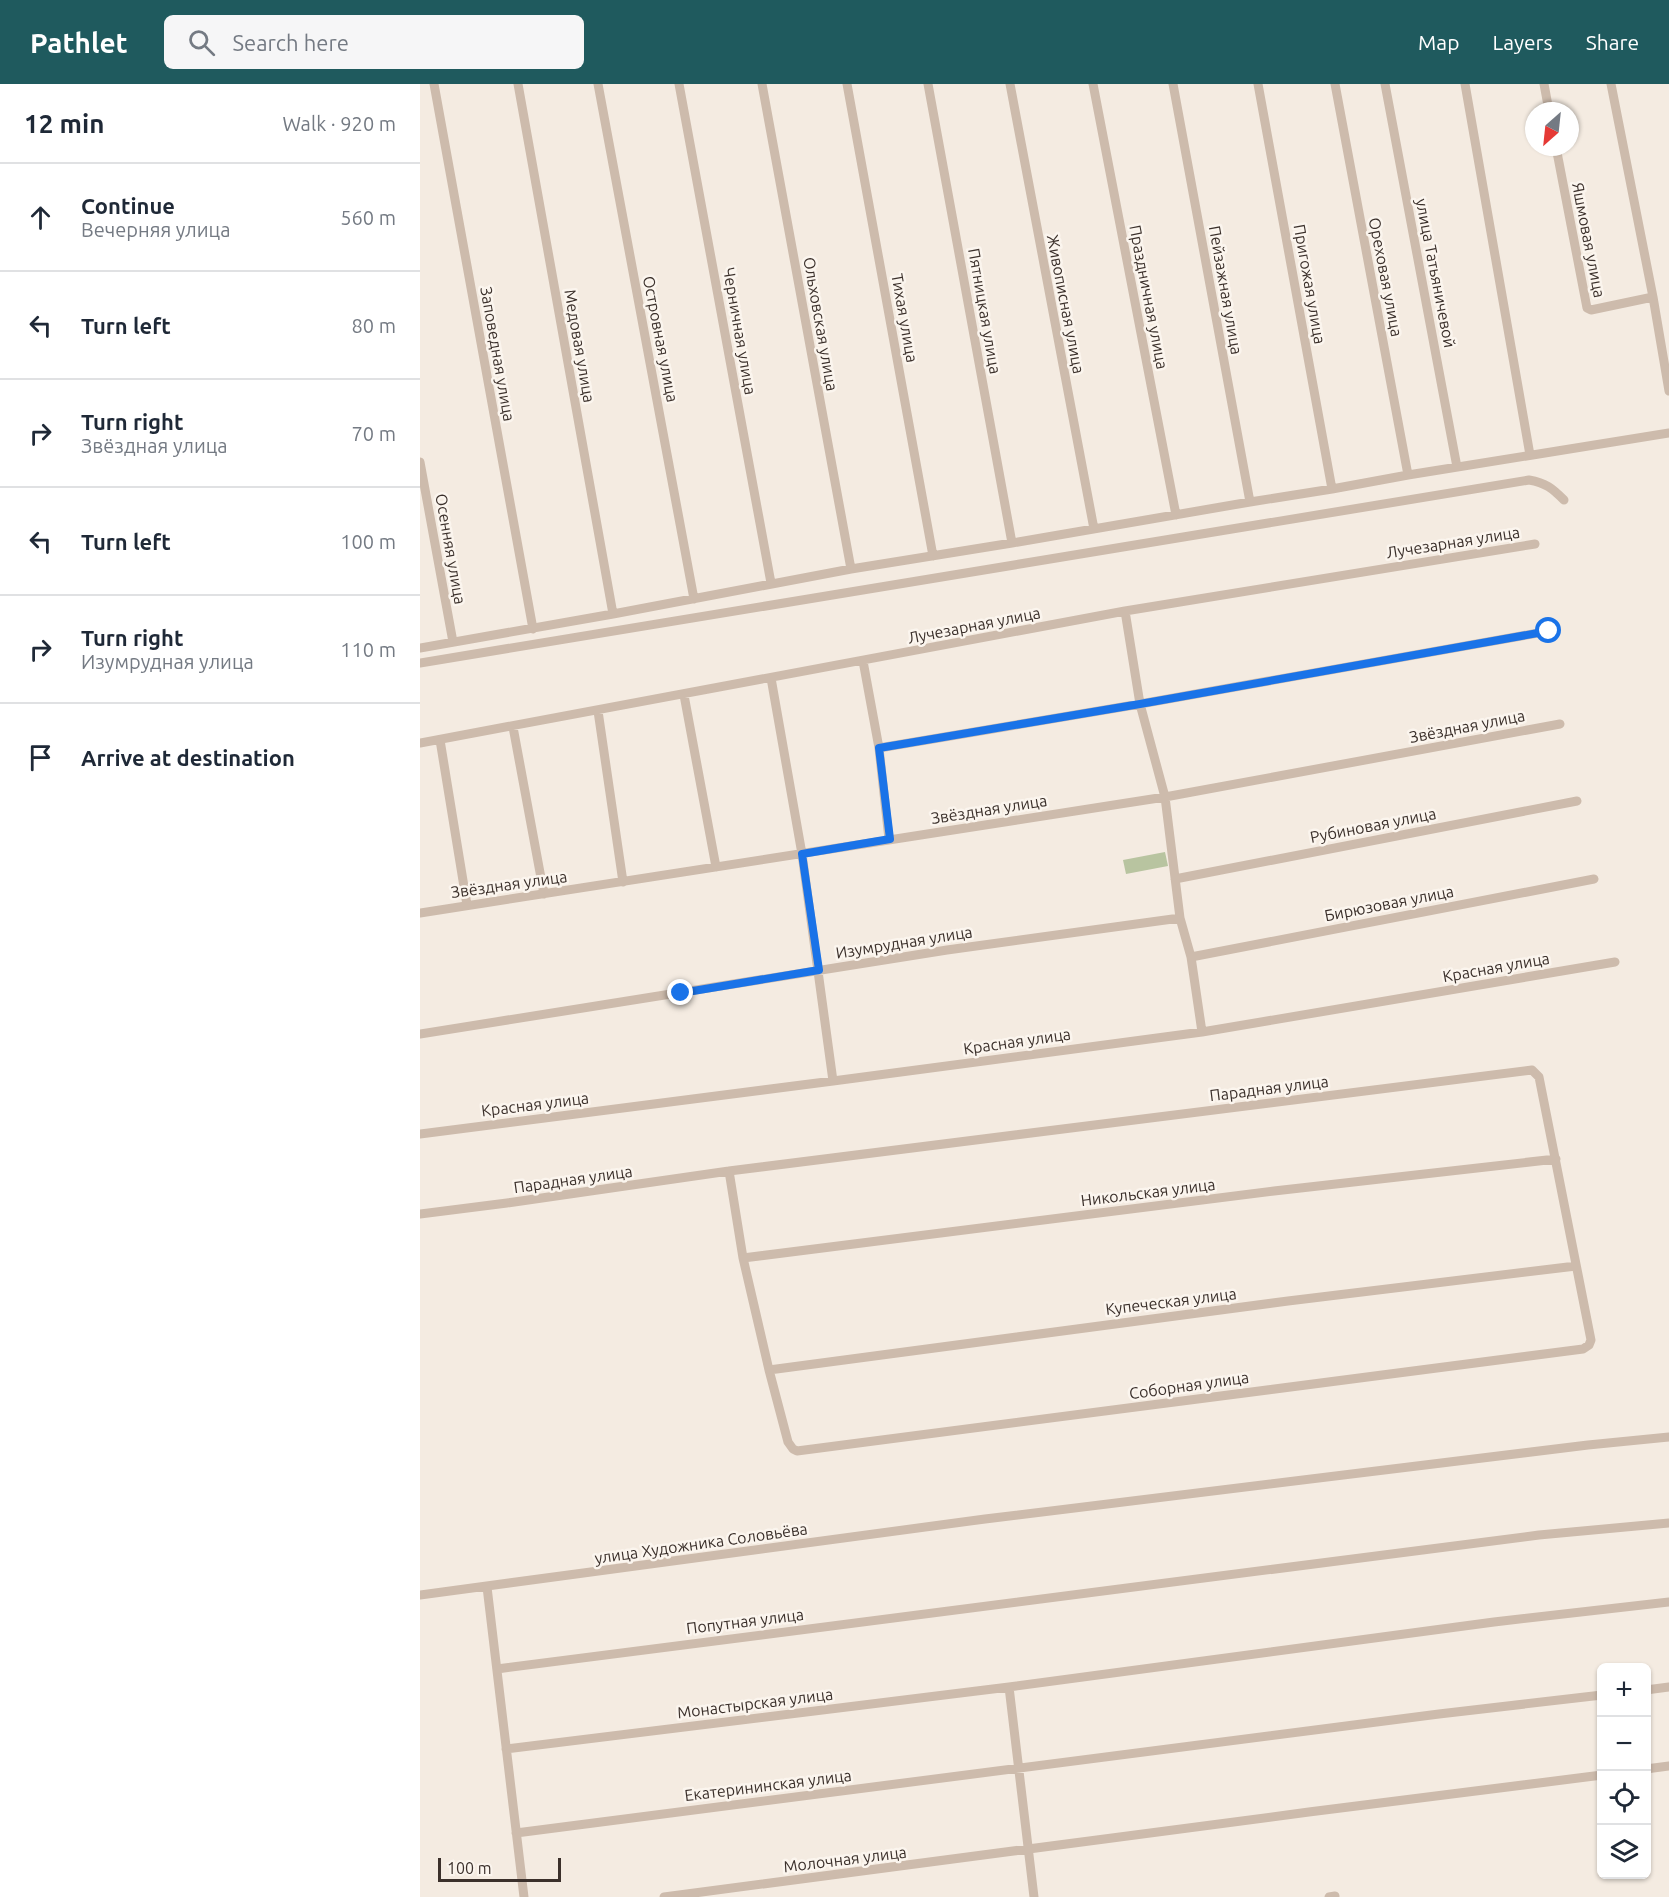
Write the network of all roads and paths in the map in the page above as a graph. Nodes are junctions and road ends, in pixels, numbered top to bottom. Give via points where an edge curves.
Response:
1 (434, 84) edge
2 (518, 84) edge
3 (598, 84) edge
4 (679, 84) edge
5 (762, 84) edge
6 (847, 84) edge
7 (928, 84) edge
8 (1010, 84) edge
9 (1093, 84) edge
10 (1173, 84) edge
11 (1258, 84) edge
12 (1335, 84) edge
13 (1385, 84) edge
14 (1465, 84) edge
15 (1544, 84) edge
16 (1611, 84) edge
17 (1547, 102) edge
18 (1558, 156) edge
19 (1653, 297) junction
20 (1669, 391) edge
21 (1669, 434) edge
22 (1530, 455) junction
23 (420, 462) edge
24 (1457, 467) junction
25 (1408, 475) junction
26 (1332, 489) junction
27 (1564, 500) dead end
28 (1250, 502) junction
29 (1176, 515) junction
30 (1094, 529) junction
31 (1012, 543) junction
32 (1535, 544) dead end
33 (933, 556) junction
34 (851, 569) junction
35 (771, 583) junction
36 (694, 599) junction
37 (1125, 611) junction
38 (613, 614) junction
39 (533, 628) junction
40 (1549, 631) dead end
41 (453, 642) junction
42 (420, 648) edge
43 (863, 661) junction
44 (420, 663) edge
45 (771, 678) junction
46 (684, 695) junction
47 (1140, 704) junction
48 (598, 711) junction
49 (1560, 724) dead end
50 (513, 727) junction
51 (440, 740) junction
52 (420, 744) edge
53 (879, 748) junction
54 (1165, 797) junction
55 (1576, 801) dead end
56 (890, 839) junction
57 (802, 854) junction
58 (716, 867) junction
59 (1175, 879) junction
60 (1594, 879) dead end
61 (623, 882) junction
62 (544, 894) junction
63 (467, 905) junction
64 (420, 913) edge
65 (1180, 918) junction
66 (1191, 957) junction
67 (1615, 962) dead end
68 (819, 970) junction
69 (1202, 1032) junction
70 (420, 1034) edge
71 (833, 1081) junction
72 (420, 1134) edge
73 (1556, 1159) junction
74 (729, 1171) junction
75 (420, 1214) edge
76 (743, 1258) junction
77 (1576, 1266) junction
78 (1589, 1345) joint
79 (769, 1370) junction
80 (1669, 1437) edge
81 (1669, 1523) edge
82 (487, 1587) junction
83 (420, 1595) edge
84 (1669, 1602) edge
85 (497, 1669) junction
86 (1009, 1686) junction
87 (1669, 1687) edge
88 (1651, 1689) edge
89 (1597, 1696) edge
90 (506, 1749) junction
91 (1669, 1766) edge
92 (1021, 1768) junction
93 (1651, 1768) edge
94 (1597, 1776) edge
95 (516, 1833) junction
96 (1030, 1850) junction
97 (1335, 1896) edge
98 (525, 1897) edge
99 (664, 1897) edge
100 (1034, 1897) edge
101 (1329, 1897) edge

1 - 39 street, Заповедная улица
2 - 38 street, Медовая улица
3 - 36 street, Островная улица
4 - 35 street, Черничная улица
5 - 34 street, Ольховская улица
6 - 33 street, Тихая улица
7 - 31 street, Пятницкая улица
8 - 30 street, Живописная улица
9 - 29 street, Праздничная улица
10 - 28 street, Пейзажная улица
11 - 26 street, Пригожая улица
12 - 25 street, Ореховая улица
13 - 24 street, улица Татьяничевой
14 - 22 street
15 - 17 street
16 - 19 street
18 - 19 street, Яшмовая улица via 1587,308
19 - 20 street
21 - 22 street
22 - 24 street
23 - 41 street, Осенняя улица
24 - 25 street
25 - 26 street
26 - 28 street
27 - 44 street via 1554,489 1529,480
28 - 29 street
29 - 30 street
30 - 31 street
31 - 33 street
32 - 37 street, Лучезарная улица
33 - 34 street
34 - 35 street
35 - 36 street
36 - 38 street
37 - 43 street, Лучезарная улица
37 - 47 street
38 - 39 street
39 - 41 street
40 - 47 street
41 - 42 street
43 - 45 street, Лучезарная улица
43 - 53 street
45 - 46 street, Лучезарная улица
45 - 57 street
46 - 48 street, Лучезарная улица
46 - 58 street
47 - 53 street
47 - 54 street
48 - 50 street, Лучезарная улица
48 - 61 street
49 - 54 street, Звёздная улица
50 - 51 street, Лучезарная улица
50 - 62 street
51 - 52 street, Лучезарная улица
51 - 63 street
53 - 56 street
54 - 56 street, Звёздная улица
54 - 59 street
55 - 59 street, Рубиновая улица
56 - 57 street, Звёздная улица
57 - 58 street, Звёздная улица
57 - 68 street
58 - 61 street, Звёздная улица
59 - 65 street
60 - 66 street, Бирюзовая улица
61 - 62 street, Звёздная улица
62 - 63 street, Звёздная улица
63 - 64 street, Звёздная улица
65 - 66 street
65 - 68 street, Изумрудная улица
66 - 69 street
67 - 69 street, Красная улица
68 - 70 street, Изумрудная улица
68 - 71 street
69 - 71 street, Красная улица
71 - 72 street, Красная улица
73 - 74 street, Парадная улица via 1539,1077 1529,1070
73 - 76 street, Никольская улица
73 - 77 street, Парадная улица
74 - 75 street, Парадная улица
74 - 76 street
76 - 79 street
77 - 78 street, Парадная улица via 1591,1335
77 - 79 street, Купеческая улица
78 - 79 street, Соборная улица via 1583,1349 801,1451 788,1442
80 - 82 street, улица Художника Соловьёва via 985,1519
81 - 85 street, Попутная улица via 1539,1535
82 - 83 street, улица Художника Соловьёва
82 - 85 street
84 - 86 street, Монастырская улица
85 - 90 street
86 - 90 street, Монастырская улица
86 - 92 street
87 - 88 street
89 - 92 street, Екатерининская улица
90 - 95 street
91 - 93 street
92 - 95 street, Екатерининская улица
92 - 96 street
94 - 96 street, Молочная улица
95 - 98 street
96 - 99 street, Молочная улица
96 - 100 street
97 - 101 street

